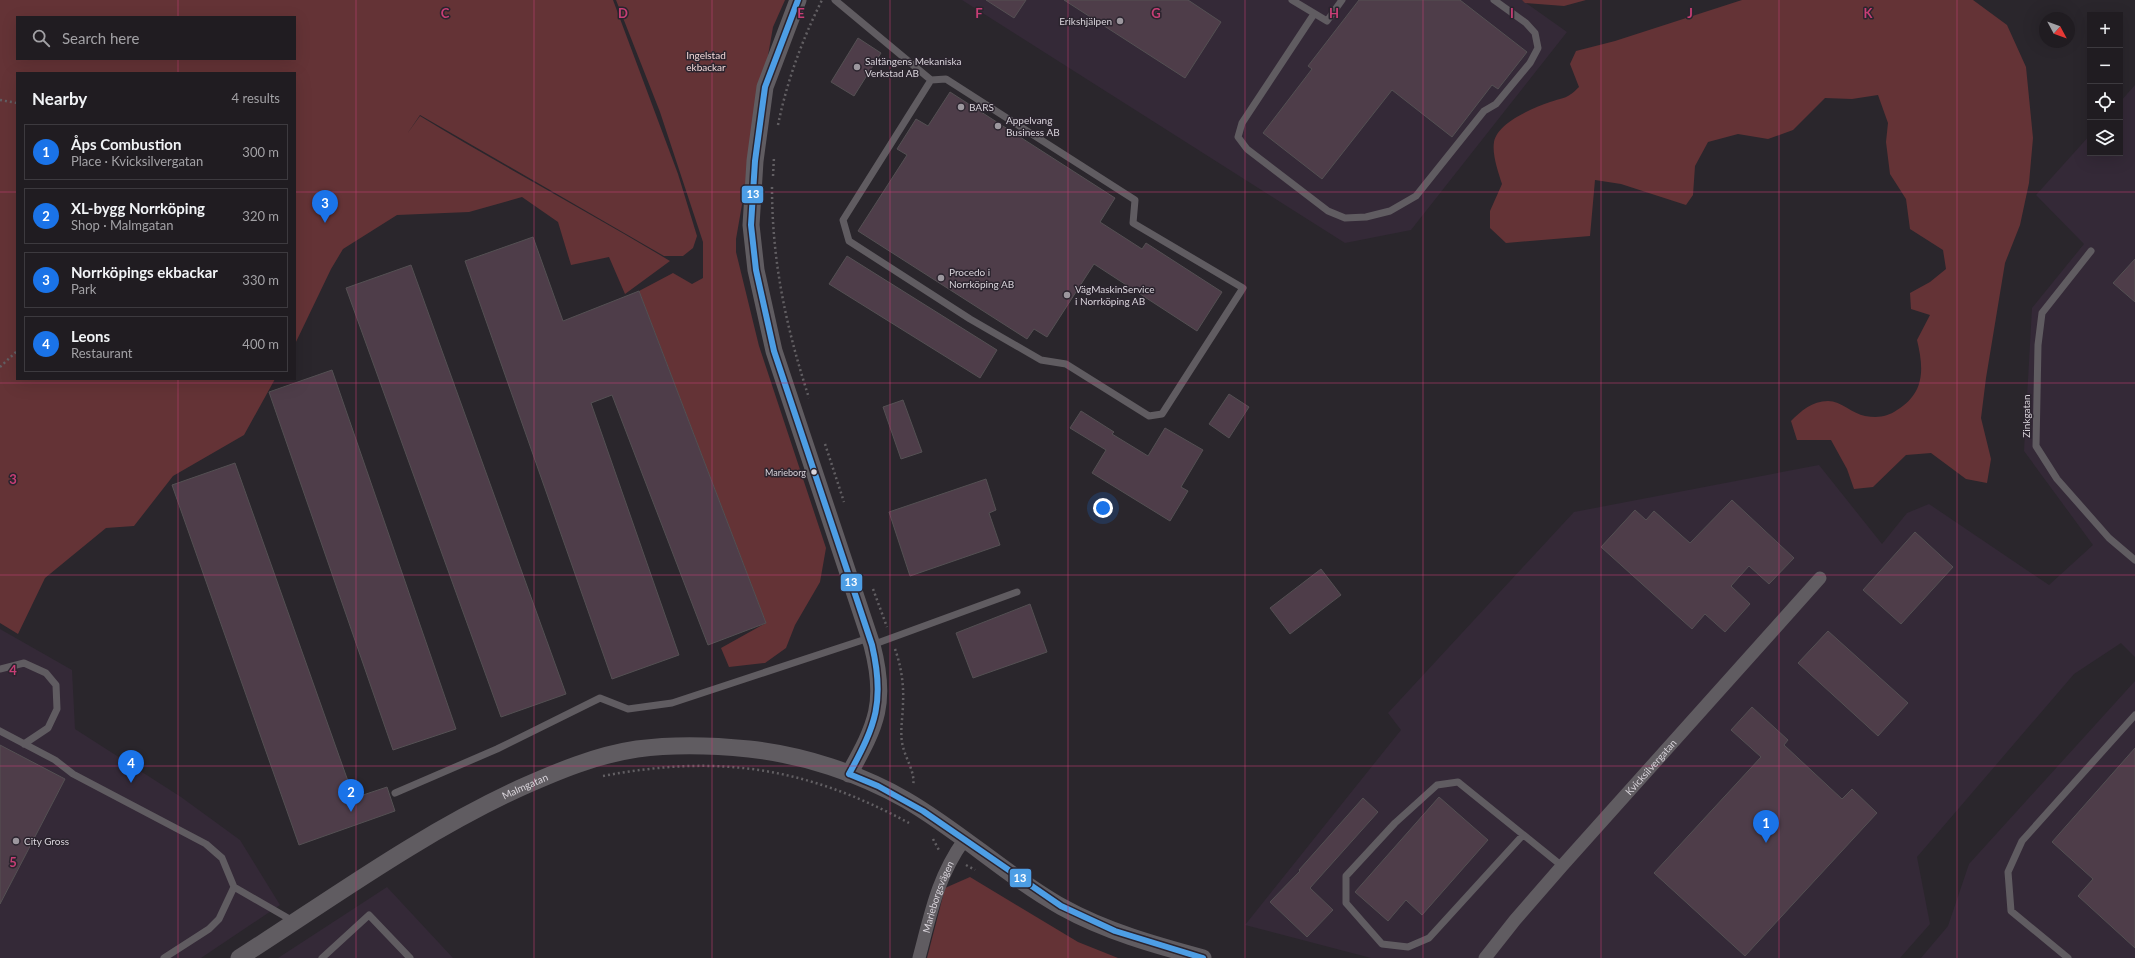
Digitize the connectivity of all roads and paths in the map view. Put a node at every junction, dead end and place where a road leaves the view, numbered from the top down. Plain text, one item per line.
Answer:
1 (798, 0) edge
2 (822, 0) edge
3 (834, 0) edge
4 (1292, 0) edge
5 (1342, 0) edge
6 (1494, 0) edge
7 (1314, 14) junction
8 (931, 80) junction
9 (0, 100) edge
10 (16, 103) edge
11 (777, 132) dead end
12 (774, 153) dead end
13 (2091, 251) dead end
14 (16, 352) edge
15 (0, 367) edge
16 (811, 403) dead end
17 (823, 439) dead end
18 (844, 504) dead end
19 (2135, 560) edge
20 (1820, 578) dead end
21 (870, 582) dead end
22 (1017, 592) dead end
23 (891, 638) junction
24 (871, 642) junction
25 (0, 669) edge
26 (2135, 715) edge
27 (0, 731) edge
28 (24, 744) junction
29 (850, 774) junction
30 (595, 777) dead end
31 (394, 793) dead end
32 (905, 800) junction
33 (896, 816) junction
34 (914, 826) dead end
35 (1523, 835) junction
36 (932, 837) dead end
37 (964, 840) junction
38 (951, 858) junction
39 (1562, 866) junction
40 (982, 874) dead end
41 (234, 887) junction
42 (295, 922) junction
43 (164, 958) edge
44 (239, 958) edge
45 (322, 958) edge
46 (410, 958) edge
47 (919, 958) edge
48 (1203, 958) edge
49 (1485, 958) edge
50 (2068, 958) edge

1 - 24 street
2 - 11 path
3 - 8 lane
4 - 7 lane
5 - 7 lane
6 - 7 lane
8 - 8 lane
9 - 10 path
12 - 16 path
13 - 19 lane, Zinkgatan
14 - 15 path
17 - 18 path
20 - 39 street, Kvicksilvergatan
21 - 23 path
22 - 23 lane
23 - 24 lane
23 - 32 path
24 - 29 street
24 - 31 lane
25 - 28 lane
26 - 50 lane
27 - 28 lane
28 - 41 lane
29 - 32 street, Malmgatan
29 - 42 street, Malmgatan
30 - 33 path
32 - 33 path
32 - 37 street, Malmgatan
33 - 34 path
35 - 35 lane
35 - 39 lane
36 - 38 path
37 - 38 street, Marieborgsvägen
37 - 48 street, Malmgatan
38 - 40 path
38 - 47 street, Marieborgsvägen
39 - 49 street, Kvicksilvergatan
41 - 42 lane
41 - 43 lane
42 - 44 street, Malmgatan
45 - 46 lane

